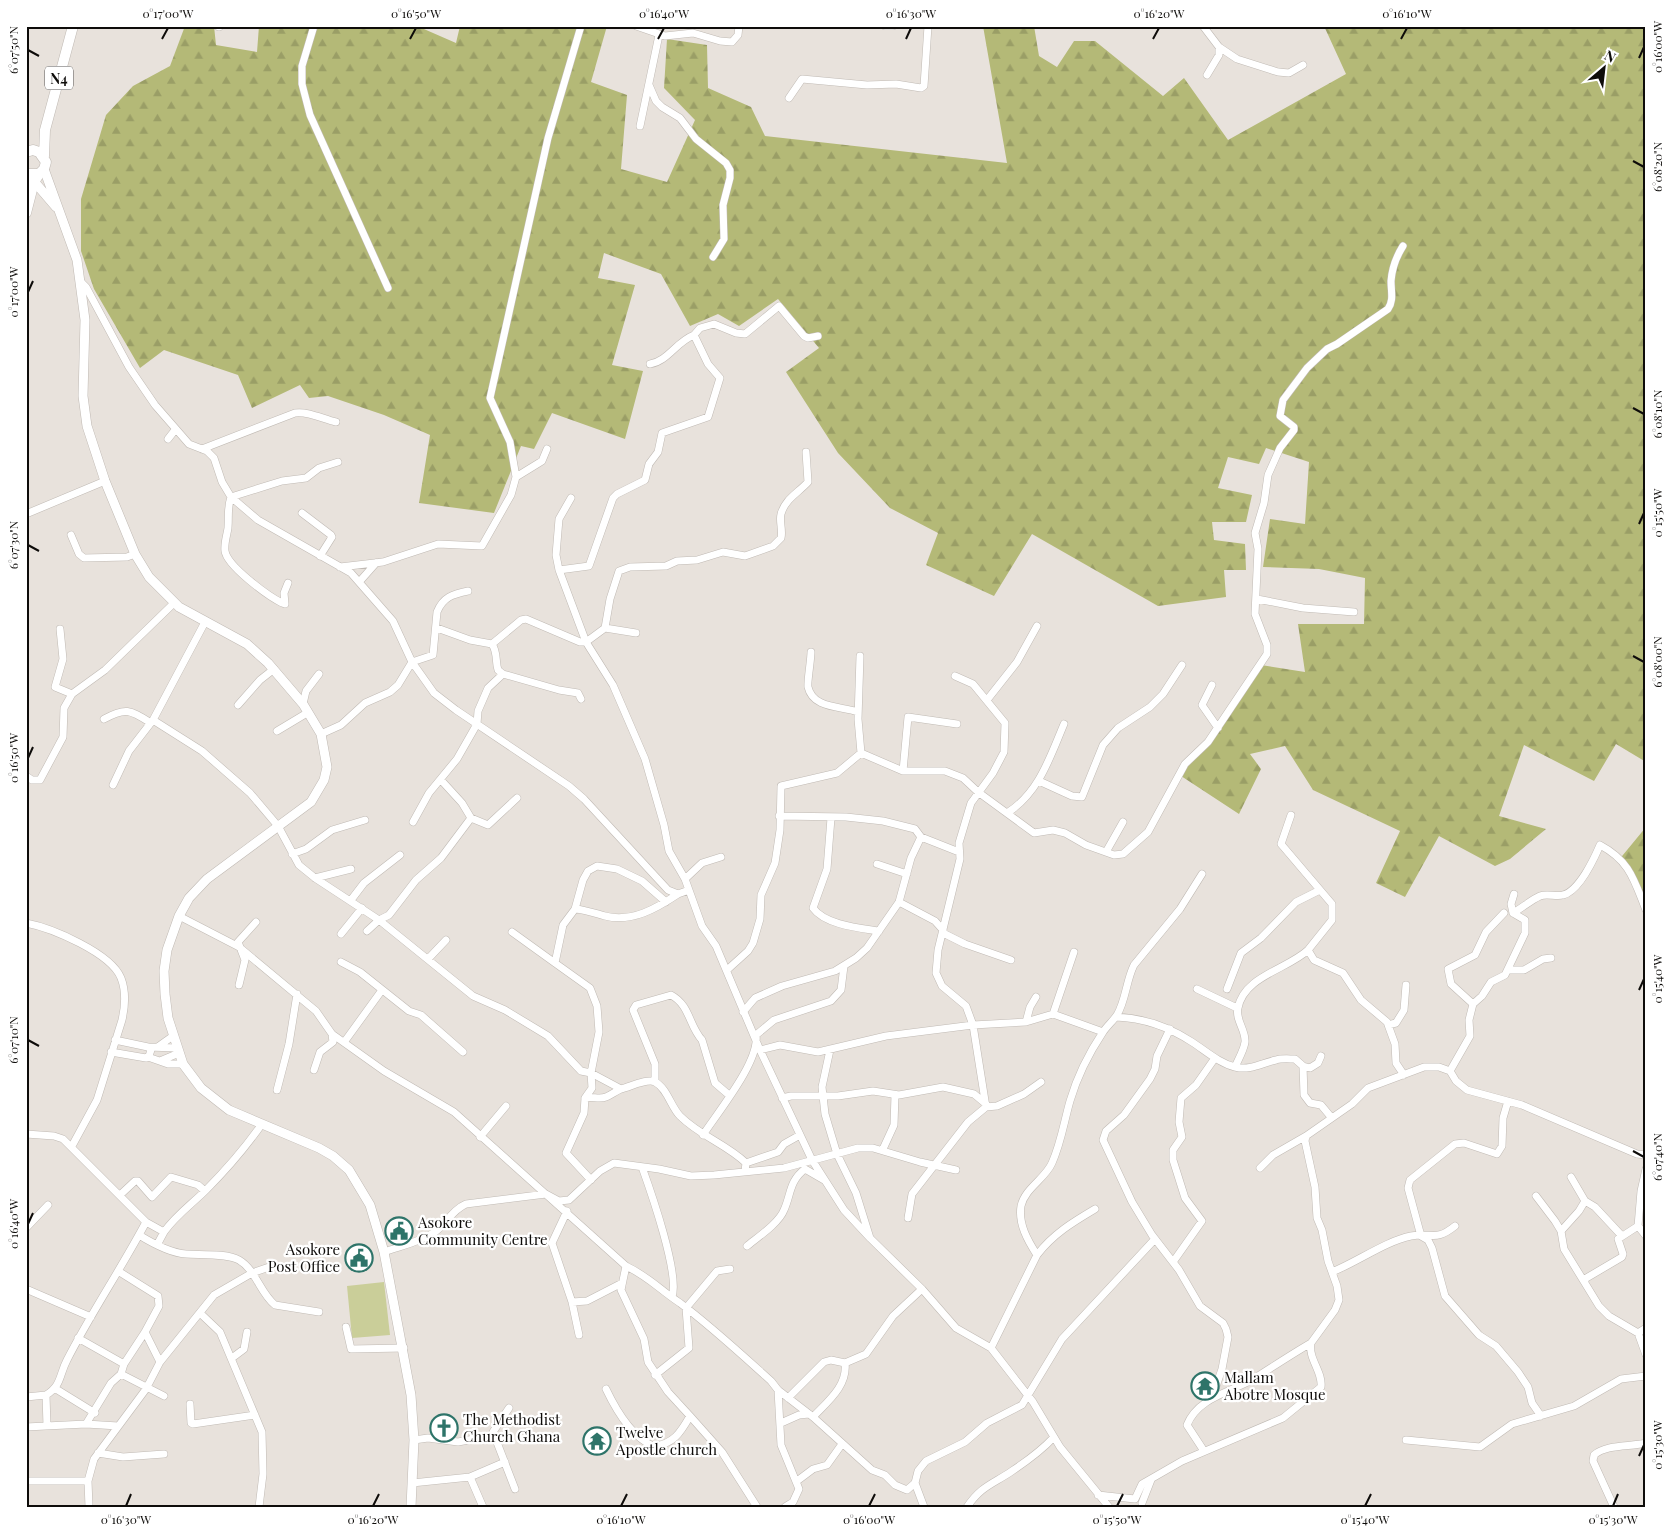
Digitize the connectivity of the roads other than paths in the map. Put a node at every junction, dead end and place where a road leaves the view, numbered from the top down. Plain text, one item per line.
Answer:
1 (73, 26) edge
2 (314, 26) edge
3 (581, 26) edge
4 (636, 26) edge
5 (739, 26) edge
6 (885, 26) edge
7 (893, 26) edge
8 (928, 26) edge
9 (1202, 26) edge
10 (659, 35) junction
11 (1219, 48) junction
12 (1303, 66) dead end
13 (1207, 75) dead end
14 (649, 85) junction
15 (789, 98) dead end
16 (640, 126) dead end
17 (45, 130) junction
18 (32, 150) edge
19 (35, 175) edge
20 (58, 208) junction
21 (26, 213) edge
22 (1403, 246) dead end
23 (713, 258) dead end
24 (80, 282) junction
25 (388, 288) dead end
26 (694, 335) junction
27 (818, 336) dead end
28 (650, 364) dead end
29 (336, 422) dead end
30 (175, 430) junction
31 (168, 439) dead end
32 (202, 449) junction
33 (547, 449) dead end
34 (806, 452) dead end
35 (338, 462) dead end
36 (516, 477) junction
37 (105, 481) junction
38 (231, 497) junction
39 (571, 498) dead end
40 (302, 513) dead end
41 (26, 514) edge
42 (71, 535) dead end
43 (136, 554) junction
44 (320, 556) junction
45 (377, 563) junction
46 (340, 567) junction
47 (559, 570) junction
48 (360, 581) junction
49 (288, 583) dead end
50 (468, 591) dead end
51 (1257, 599) junction
52 (174, 603) junction
53 (1354, 612) dead end
54 (205, 622) junction
55 (1037, 626) dead end
56 (437, 628) junction
57 (605, 628) junction
58 (60, 629) dead end
59 (636, 633) dead end
60 (586, 642) junction
61 (492, 644) junction
62 (811, 652) dead end
63 (860, 656) dead end
64 (412, 662) junction
65 (1182, 664) dead end
66 (274, 669) junction
67 (319, 674) dead end
68 (503, 674) junction
69 (955, 676) dead end
70 (1212, 685) dead end
71 (72, 694) junction
72 (581, 699) dead end
73 (987, 700) junction
74 (238, 705) dead end
75 (305, 708) junction
76 (858, 712) junction
77 (104, 720) dead end
78 (152, 721) junction
79 (477, 724) junction
80 (957, 724) dead end
81 (1064, 724) dead end
82 (1218, 728) junction
83 (277, 731) dead end
84 (322, 734) junction
85 (861, 753) junction
86 (903, 771) junction
87 (26, 776) edge
88 (441, 780) junction
89 (1038, 781) junction
90 (113, 785) dead end
91 (978, 792) junction
92 (517, 798) dead end
93 (1007, 813) junction
94 (1291, 815) dead end
95 (779, 816) junction
96 (471, 818) junction
97 (831, 818) junction
98 (365, 820) dead end
99 (412, 822) dead end
100 (1123, 822) dead end
101 (278, 826) junction
102 (920, 837) junction
103 (959, 852) junction
104 (1106, 852) junction
105 (292, 854) junction
106 (400, 855) dead end
107 (721, 857) dead end
108 (877, 864) dead end
109 (351, 869) dead end
110 (907, 874) junction
111 (1202, 874) dead end
112 (315, 878) junction
113 (685, 879) junction
114 (689, 890) junction
115 (1320, 890) junction
116 (678, 894) junction
117 (1514, 894) dead end
118 (350, 900) junction
119 (666, 902) junction
120 (900, 902) junction
121 (362, 908) junction
122 (575, 909) junction
123 (1646, 910) edge
124 (1504, 913) dead end
125 (1513, 913) junction
126 (179, 916) junction
127 (379, 920) junction
128 (256, 922) dead end
129 (26, 923) edge
130 (367, 931) dead end
131 (512, 932) dead end
132 (879, 932) junction
133 (943, 932) junction
134 (341, 934) dead end
135 (446, 940) dead end
136 (239, 947) junction
137 (1308, 950) junction
138 (1074, 952) dead end
139 (1551, 958) dead end
140 (428, 959) junction
141 (1011, 960) dead end
142 (341, 962) dead end
143 (555, 963) junction
144 (844, 966) junction
145 (726, 970) junction
146 (1508, 970) junction
147 (240, 985) dead end
148 (1406, 985) dead end
149 (1197, 989) dead end
150 (1228, 989) dead end
151 (382, 990) junction
152 (297, 994) junction
153 (1036, 997) dead end
154 (1473, 1004) junction
155 (1237, 1008) junction
156 (743, 1012) junction
157 (1053, 1014) junction
158 (1116, 1017) junction
159 (1026, 1022) junction
160 (973, 1025) junction
161 (1388, 1025) junction
162 (1170, 1029) junction
163 (1103, 1032) junction
164 (332, 1034) junction
165 (173, 1036) junction
166 (115, 1040) junction
167 (345, 1041) junction
168 (159, 1046) junction
169 (148, 1047) junction
170 (759, 1048) junction
171 (178, 1050) junction
172 (830, 1050) junction
173 (111, 1052) junction
174 (463, 1052) dead end
175 (1321, 1056) dead end
176 (148, 1058) junction
177 (1215, 1058) junction
178 (160, 1060) junction
179 (183, 1064) junction
180 (1303, 1066) junction
181 (1235, 1067) junction
182 (314, 1070) dead end
183 (1450, 1071) junction
184 (591, 1072) junction
185 (1404, 1075) junction
186 (655, 1082) junction
187 (1041, 1082) dead end
188 (622, 1089) junction
189 (277, 1090) dead end
190 (729, 1095) junction
191 (895, 1095) junction
192 (823, 1097) junction
193 (585, 1098) junction
194 (782, 1098) junction
195 (1508, 1101) junction
196 (986, 1105) junction
197 (506, 1106) dead end
198 (1331, 1118) junction
199 (262, 1124) junction
200 (26, 1134) edge
201 (703, 1135) junction
202 (800, 1135) junction
203 (1306, 1136) junction
204 (480, 1137) junction
205 (72, 1146) junction
206 (882, 1149) junction
207 (836, 1154) junction
208 (1646, 1155) edge
209 (812, 1160) junction
210 (746, 1163) junction
211 (935, 1166) junction
212 (642, 1167) junction
213 (1260, 1168) dead end
214 (1646, 1169) edge
215 (956, 1170) dead end
216 (745, 1171) junction
217 (1571, 1177) dead end
218 (591, 1180) junction
219 (826, 1182) junction
220 (205, 1191) junction
221 (546, 1194) junction
222 (120, 1195) junction
223 (1536, 1196) dead end
224 (1585, 1201) junction
225 (48, 1205) dead end
226 (1095, 1209) dead end
227 (567, 1211) junction
228 (908, 1218) dead end
229 (146, 1222) junction
230 (1455, 1226) dead end
231 (1638, 1226) junction
232 (26, 1228) edge
233 (1561, 1231) junction
234 (164, 1232) junction
235 (139, 1235) junction
236 (1421, 1236) junction
237 (1622, 1236) junction
238 (1646, 1236) edge
239 (870, 1238) junction
240 (1155, 1239) junction
241 (157, 1245) junction
242 (747, 1246) dead end
243 (384, 1252) junction
244 (1037, 1255) junction
245 (1173, 1262) junction
246 (272, 1266) dead end
247 (626, 1266) junction
248 (730, 1269) dead end
249 (118, 1271) junction
250 (1332, 1272) junction
251 (252, 1273) junction
252 (1583, 1280) junction
253 (622, 1283) junction
254 (922, 1288) junction
255 (26, 1289) edge
256 (672, 1297) junction
257 (572, 1302) junction
258 (686, 1308) junction
259 (319, 1312) dead end
260 (201, 1314) junction
261 (91, 1317) junction
262 (346, 1327) dead end
263 (1646, 1328) edge
264 (146, 1332) junction
265 (247, 1332) dead end
266 (1638, 1333) junction
267 (579, 1335) dead end
268 (78, 1338) junction
269 (1311, 1343) junction
270 (404, 1348) junction
271 (991, 1348) junction
272 (1646, 1355) edge
273 (232, 1358) junction
274 (160, 1362) junction
275 (845, 1363) junction
276 (124, 1364) junction
277 (121, 1374) junction
278 (655, 1375) junction
279 (1646, 1376) edge
280 (56, 1389) junction
281 (146, 1389) junction
282 (606, 1389) dead end
283 (778, 1390) junction
284 (46, 1395) junction
285 (164, 1396) dead end
286 (1028, 1396) junction
287 (26, 1397) edge
288 (788, 1398) junction
289 (1212, 1398) junction
290 (190, 1404) dead end
291 (509, 1408) dead end
292 (95, 1413) junction
293 (255, 1414) junction
294 (811, 1415) junction
295 (690, 1416) junction
296 (1541, 1416) junction
297 (782, 1423) junction
298 (86, 1424) junction
299 (47, 1426) junction
300 (118, 1426) junction
301 (26, 1427) edge
302 (494, 1435) junction
303 (1054, 1437) junction
304 (414, 1440) junction
305 (1406, 1440) dead end
306 (1646, 1443) edge
307 (842, 1444) junction
308 (1204, 1451) junction
309 (98, 1453) junction
310 (164, 1454) dead end
311 (505, 1462) junction
312 (470, 1476) junction
313 (1151, 1480) junction
314 (26, 1481) edge
315 (88, 1481) junction
316 (797, 1481) junction
317 (412, 1483) junction
318 (915, 1483) junction
319 (515, 1489) dead end
320 (1098, 1495) junction
321 (1135, 1498) junction
322 (1143, 1505) edge
323 (90, 1507) edge
324 (259, 1507) edge
325 (411, 1507) edge
326 (483, 1507) edge
327 (757, 1507) edge
328 (785, 1507) edge
329 (924, 1507) edge
330 (968, 1507) edge
331 (1109, 1507) edge
332 (1614, 1507) edge

1 - 17 highway, N4
2 - 25 street
3 - 36 street
4 - 10 street
5 - 10 street
6 - 7 street
8 - 15 street
9 - 11 street
10 - 14 street
11 - 12 street
11 - 13 street
14 - 16 street
14 - 23 street
17 - 18 highway, N4
17 - 18 highway, N4
18 - 19 highway, N4
19 - 20 main road
19 - 20 main road
19 - 21 highway, N4
20 - 24 main road
22 - 51 street
24 - 30 street
24 - 37 main road
26 - 27 street
26 - 28 street
26 - 47 street
29 - 32 street
30 - 31 street
30 - 32 street
32 - 38 street
33 - 36 street
34 - 57 street
35 - 38 street
36 - 45 street
37 - 41 street
37 - 43 main road
38 - 44 street
38 - 49 street
39 - 47 street
40 - 44 street
42 - 43 street
43 - 52 main road
44 - 46 street
45 - 46 street
45 - 48 street
46 - 48 street
47 - 60 street
48 - 64 street
50 - 56 street
51 - 53 street
51 - 82 street
52 - 54 main road
52 - 71 street
54 - 66 main road
54 - 78 street
55 - 73 street
56 - 61 street
56 - 64 street
57 - 59 street
57 - 60 street
58 - 71 street
60 - 61 street
60 - 113 street
61 - 68 street
62 - 76 street
63 - 76 street
64 - 79 street
64 - 84 street
65 - 89 street
66 - 74 street
66 - 75 main road
67 - 75 street
68 - 72 street
68 - 79 street
69 - 73 street
70 - 82 street
71 - 87 street
73 - 91 street
75 - 83 street
75 - 84 main road
76 - 85 street
77 - 78 street
78 - 90 street
78 - 101 street
79 - 88 street
79 - 116 street
80 - 86 street
81 - 89 street
82 - 104 street
84 - 101 main road
85 - 86 street
85 - 95 street
86 - 91 street
88 - 96 street
88 - 99 street
89 - 93 street
91 - 93 street
91 - 103 street
92 - 96 street
93 - 104 street
94 - 115 street
95 - 97 street
95 - 145 street
96 - 127 street
97 - 102 street
97 - 132 street
98 - 105 street
100 - 104 street
101 - 105 street
101 - 126 main road
102 - 103 street
102 - 110 street
103 - 133 street
105 - 112 street
106 - 118 street
107 - 113 street
108 - 110 street
109 - 112 street
110 - 120 street
111 - 158 street
112 - 118 street
113 - 114 street
114 - 116 street
114 - 145 street
115 - 137 street
115 - 150 street
116 - 119 street
117 - 125 street
118 - 121 street
119 - 122 street
119 - 122 street
120 - 132 street
120 - 133 street
121 - 127 street
121 - 134 street
122 - 143 street
123 - 125 street
124 - 154 street
125 - 146 street
126 - 136 street
126 - 165 main road
127 - 130 street
127 - 140 street
128 - 136 street
129 - 166 street
131 - 143 street
132 - 144 street
133 - 141 street
133 - 160 street
135 - 140 street
136 - 147 street
136 - 152 street
137 - 155 street
137 - 161 street
138 - 157 street
139 - 146 street
140 - 184 street
142 - 151 street
143 - 184 street
144 - 156 street
144 - 170 street
145 - 156 street
146 - 154 street
148 - 161 street
149 - 155 street
151 - 167 street
151 - 174 street
152 - 164 street
152 - 189 street
153 - 159 street
154 - 183 street
155 - 181 street
156 - 170 street
157 - 159 street
157 - 163 street
158 - 162 street
158 - 163 street
159 - 160 street
160 - 172 street
160 - 196 street
161 - 185 street
162 - 177 street
162 - 240 street
163 - 244 street
164 - 167 street
164 - 182 street
165 - 168 street
165 - 171 main road
166 - 169 street
166 - 173 street
167 - 204 street
168 - 169 street
168 - 171 street
168 - 178 street
169 - 176 street
170 - 172 street
170 - 190 street
170 - 194 street
171 - 178 street
171 - 179 main road
172 - 192 street
173 - 176 street
173 - 205 street
175 - 180 street
176 - 178 street
177 - 181 street
177 - 245 street
178 - 179 street
179 - 199 main road
180 - 181 street
180 - 198 street
183 - 185 street
183 - 195 street
184 - 188 street
184 - 193 street
185 - 198 street
186 - 188 street
186 - 190 street
186 - 201 street
187 - 196 street
188 - 193 street
190 - 201 street
191 - 192 street
191 - 196 street
191 - 206 street
192 - 194 street
192 - 207 street
193 - 218 street
194 - 202 street
195 - 208 street
195 - 236 street
196 - 211 street
197 - 204 street
198 - 203 street
199 - 220 street
199 - 243 main road
200 - 205 street
201 - 210 street
202 - 209 street
202 - 210 street
203 - 213 street
203 - 250 street
204 - 221 street
205 - 222 street
206 - 207 street
206 - 211 street
207 - 209 street
207 - 239 street
209 - 216 street
209 - 219 street
210 - 216 street
211 - 215 street
211 - 228 street
212 - 216 street
212 - 218 street
212 - 256 street
214 - 231 street
217 - 224 street
218 - 221 street
219 - 239 street
219 - 242 street
220 - 222 street
220 - 234 street
221 - 227 street
221 - 243 street
222 - 229 street
223 - 233 street
224 - 233 street
224 - 237 street
225 - 232 street
226 - 244 street
227 - 247 street
227 - 257 street
229 - 234 street
229 - 235 street
230 - 236 street
231 - 237 street
231 - 238 street
233 - 252 street
234 - 241 street
235 - 241 street
235 - 249 street
236 - 250 street
236 - 296 street
237 - 252 street
239 - 254 street
240 - 245 street
240 - 286 street
241 - 251 street
243 - 270 main road
244 - 271 street
245 - 289 street
246 - 251 street
247 - 253 street
247 - 256 street
248 - 258 street
249 - 261 street
249 - 264 street
250 - 269 street
251 - 259 street
251 - 260 street
252 - 266 street
253 - 257 street
253 - 278 street
254 - 271 street
254 - 275 street
255 - 261 street
256 - 258 street
257 - 267 street
258 - 278 street
258 - 283 street
260 - 273 street
260 - 274 street
261 - 268 street
262 - 270 street
263 - 266 street
264 - 274 street
264 - 276 street
265 - 273 street
266 - 272 street
268 - 276 street
268 - 280 street
269 - 289 street
269 - 308 street
270 - 304 main road
271 - 286 street
273 - 293 street
274 - 281 street
275 - 288 street
275 - 294 street
276 - 277 street
277 - 281 street
277 - 292 street
278 - 295 street
279 - 296 street
280 - 284 street
280 - 292 street
281 - 285 street
281 - 300 street
282 - 295 street
283 - 288 street
283 - 297 street
284 - 287 street
284 - 299 street
286 - 303 street
286 - 318 street
288 - 294 street
289 - 308 street
290 - 293 street
291 - 302 street
292 - 298 street
293 - 324 street
294 - 297 street
294 - 307 street
295 - 327 street
296 - 305 street
297 - 316 street
298 - 299 street
298 - 300 street
299 - 301 street
300 - 309 street
302 - 304 street
302 - 311 street
303 - 320 street
303 - 330 street
304 - 317 main road
306 - 332 street
307 - 316 street
307 - 318 street
308 - 313 street
309 - 310 street
309 - 315 street
311 - 312 street
311 - 319 street
312 - 317 street
312 - 326 street
313 - 321 street
313 - 322 street
314 - 315 street
315 - 323 street
316 - 328 street
317 - 325 main road
318 - 329 street
320 - 321 street
320 - 331 street
321 - 322 street

